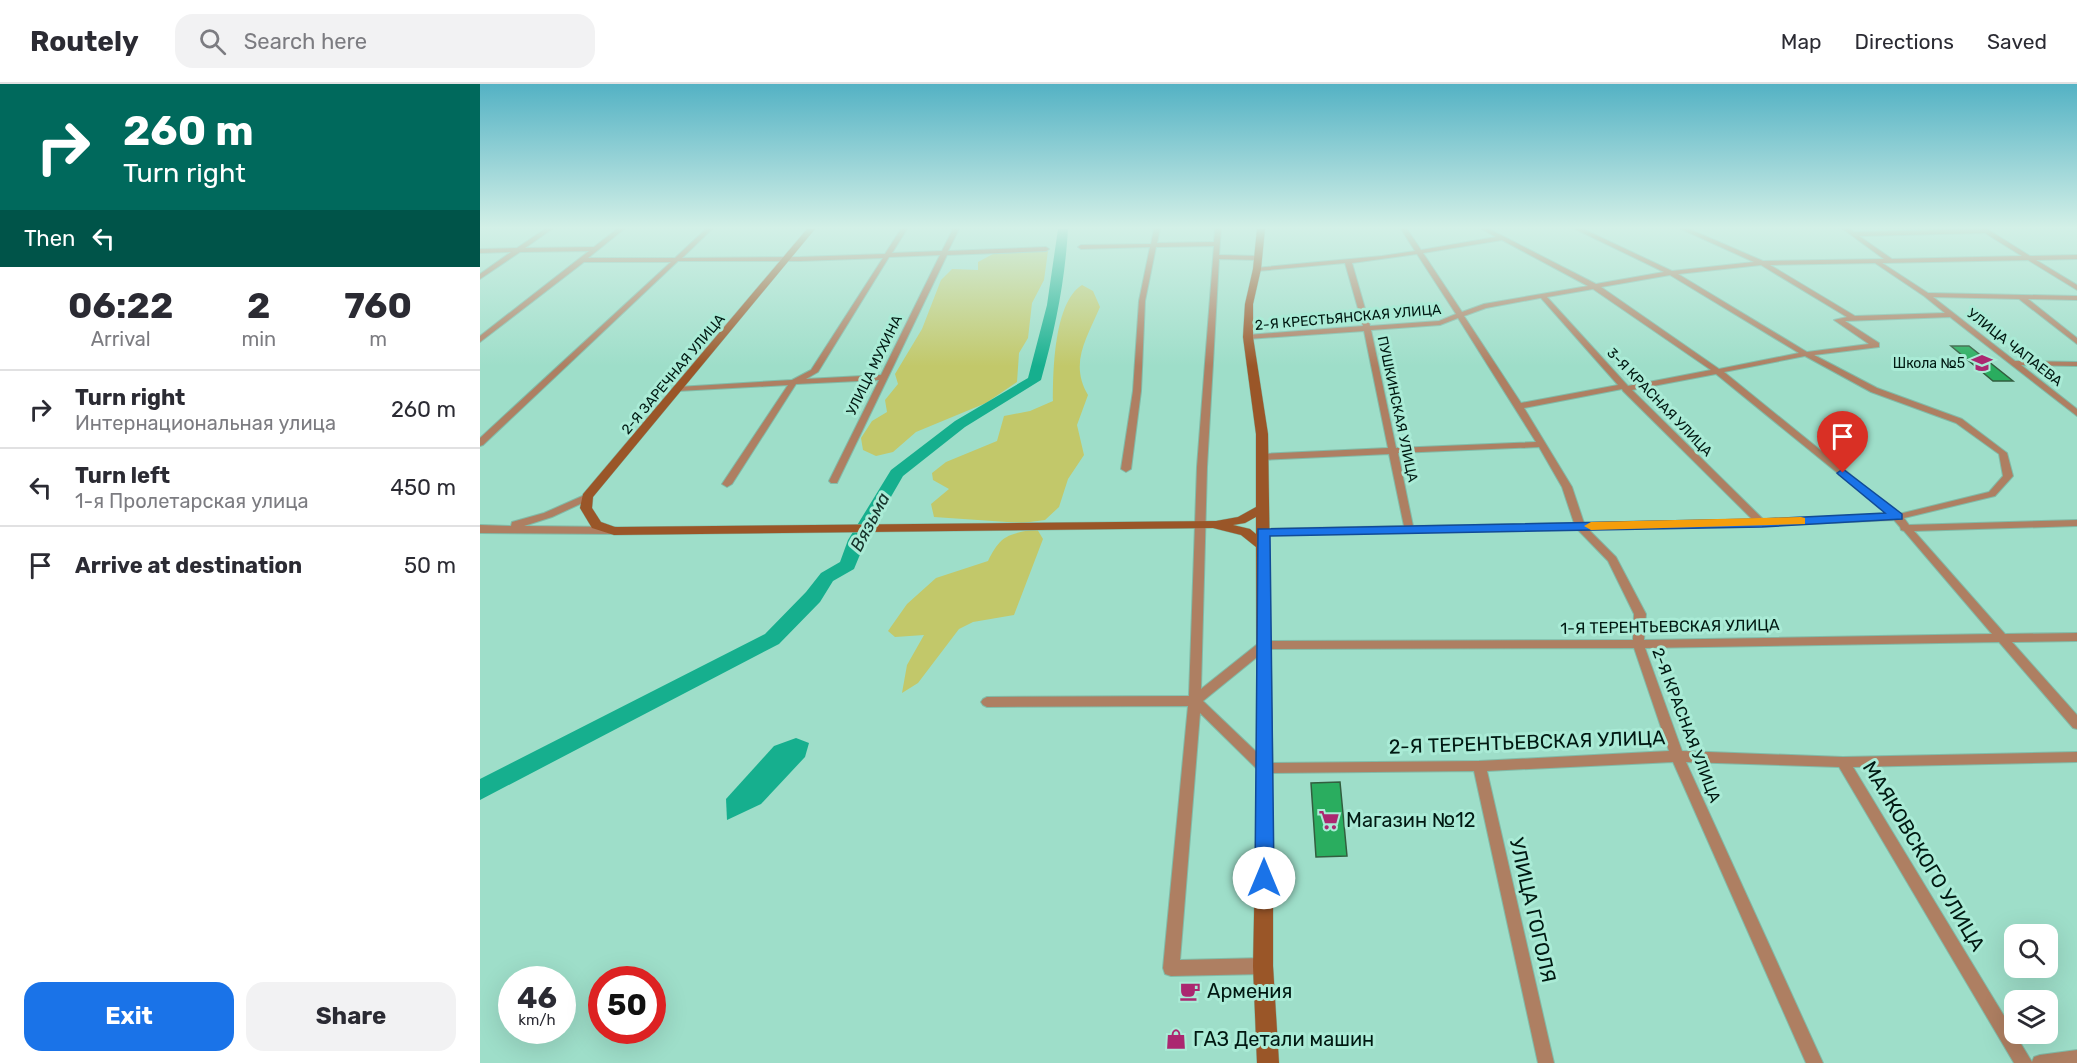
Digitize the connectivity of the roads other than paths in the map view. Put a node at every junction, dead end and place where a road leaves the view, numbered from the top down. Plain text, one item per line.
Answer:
1 (566, 275) edge
2 (661, 275) edge
3 (774, 275) edge
4 (875, 275) edge
5 (933, 275) edge
6 (1148, 275) edge
7 (1214, 275) edge
8 (1256, 275) edge
9 (1352, 275) edge
10 (1434, 275) edge
11 (1573, 275) edge
12 (1661, 275) edge
13 (1674, 275) edge
14 (1782, 275) edge
15 (1897, 275) edge
16 (2057, 275) edge
17 (1594, 286) junction
18 (2077, 288) edge
19 (1926, 295) junction
20 (1543, 297) junction
21 (2022, 298) junction
22 (2077, 298) edge
23 (1952, 315) junction
24 (1461, 316) junction
25 (1854, 318) junction
26 (1367, 329) junction
27 (1248, 337) junction
28 (480, 340) edge
29 (2077, 342) edge
30 (1806, 354) junction
31 (2012, 363) junction
32 (2077, 364) edge
33 (1717, 371) junction
34 (884, 377) junction
35 (794, 382) junction
36 (1625, 387) junction
37 (678, 389) junction
38 (1519, 406) junction
39 (2077, 413) edge
40 (480, 444) edge
41 (1541, 444) junction
42 (1392, 451) junction
43 (1262, 457) junction
44 (1126, 469) dead end
45 (834, 481) dead end
46 (727, 484) dead end
47 (587, 497) junction
48 (1261, 510) junction
49 (1897, 516) junction
50 (1762, 523) junction
51 (2077, 523) edge
52 (1207, 524) junction
53 (1580, 527) junction
54 (1904, 528) junction
55 (480, 529) edge
56 (502, 529) junction
57 (1408, 529) junction
58 (614, 531) junction
59 (1263, 539) junction
60 (2077, 637) edge
61 (2006, 639) junction
62 (1638, 644) junction
63 (1264, 645) junction
64 (1195, 701) junction
65 (987, 702) dead end
66 (2077, 724) edge
67 (1677, 756) junction
68 (2077, 757) edge
69 (1844, 762) junction
70 (1479, 766) junction
71 (1265, 768) junction
72 (1263, 966) junction
73 (2077, 1058) edge
74 (1268, 1063) edge
75 (1546, 1063) edge
76 (1815, 1063) edge
77 (2024, 1063) edge
78 (2040, 1063) edge

1 - 28 street
2 - 40 street
3 - 37 main road, 2-Я ЗАРЕЧНАЯ УЛИЦА
4 - 35 street
5 - 34 street, УЛИЦА МУХИНА
6 - 44 street
7 - 52 street
8 - 27 main road
9 - 26 street, ПУШКИНСКАЯ УЛИЦА
10 - 24 street, 2-Я КРАСНАЯ УЛИЦА
11 - 17 street
12 - 17 street, 2-Я КРЕСТЬЯНСКАЯ УЛИЦА
13 - 30 street
14 - 25 street
15 - 19 street, УЛИЦА ЧАПАЕВА
16 - 18 street
17 - 20 street, 2-Я КРЕСТЬЯНСКАЯ УЛИЦА
17 - 33 street
19 - 21 street
19 - 23 street, УЛИЦА ЧАПАЕВА
20 - 24 street, 2-Я КРЕСТЬЯНСКАЯ УЛИЦА
20 - 36 street, 3-Я КРАСНАЯ УЛИЦА
21 - 22 street
21 - 29 street
23 - 25 street
23 - 31 street, УЛИЦА ЧАПАЕВА
24 - 26 street, 2-Я КРЕСТЬЯНСКАЯ УЛИЦА
24 - 38 street, 2-Я КРАСНАЯ УЛИЦА
25 - 30 street
26 - 27 street, 2-Я КРЕСТЬЯНСКАЯ УЛИЦА
26 - 42 street, ПУШКИНСКАЯ УЛИЦА
27 - 43 main road
30 - 33 street
30 - 49 street
31 - 32 street
31 - 39 street, УЛИЦА ЧАПАЕВА
33 - 36 street
33 - 49 street
34 - 35 street
34 - 45 street, УЛИЦА МУХИНА
35 - 37 street
35 - 46 street
36 - 38 street
36 - 50 street, 3-Я КРАСНАЯ УЛИЦА
37 - 47 main road, 2-Я ЗАРЕЧНАЯ УЛИЦА
38 - 41 street, 2-Я КРАСНАЯ УЛИЦА
41 - 42 street
41 - 53 street, 2-Я КРАСНАЯ УЛИЦА
42 - 43 street
42 - 57 street, ПУШКИНСКАЯ УЛИЦА
43 - 48 main road
47 - 56 street
47 - 58 main road
48 - 52 main road
48 - 59 main road
49 - 50 street
49 - 54 street
50 - 53 street
51 - 54 street
52 - 58 main road
52 - 59 main road
52 - 64 street
53 - 57 street
53 - 62 street, 2-Я КРАСНАЯ УЛИЦА
54 - 61 street
55 - 56 street
56 - 58 street
57 - 59 street
59 - 63 main road
60 - 61 street, 1-Я ТЕРЕНТЬЕВСКАЯ УЛИЦА
61 - 62 street, 1-Я ТЕРЕНТЬЕВСКАЯ УЛИЦА
61 - 66 street
62 - 63 street, 1-Я ТЕРЕНТЬЕВСКАЯ УЛИЦА
62 - 67 street, 2-Я КРАСНАЯ УЛИЦА
63 - 64 street
63 - 71 main road
64 - 65 street
64 - 71 street
64 - 72 street
67 - 69 street, 2-Я ТЕРЕНТЬЕВСКАЯ УЛИЦА
67 - 70 street, 2-Я ТЕРЕНТЬЕВСКАЯ УЛИЦА
67 - 76 street, 2-Я КРАСНАЯ УЛИЦА
68 - 69 street, 2-Я ТЕРЕНТЬЕВСКАЯ УЛИЦА
69 - 77 street, МАЯКОВСКОГО УЛИЦА
70 - 71 street, 2-Я ТЕРЕНТЬЕВСКАЯ УЛИЦА
70 - 75 street, УЛИЦА ГОГОЛЯ
71 - 72 main road
72 - 74 main road
73 - 78 street

